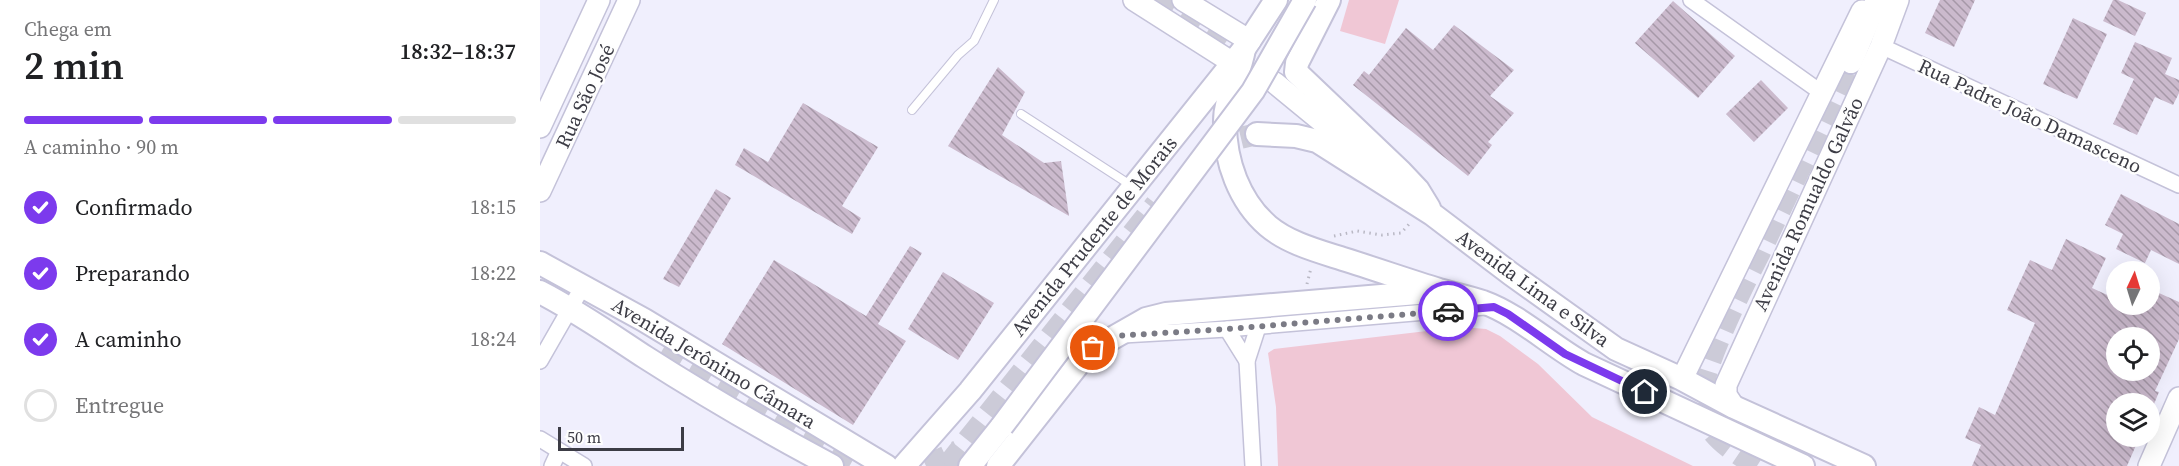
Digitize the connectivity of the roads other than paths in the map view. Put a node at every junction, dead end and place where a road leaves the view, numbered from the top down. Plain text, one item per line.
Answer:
1 (599, 0) edge
2 (630, 0) edge
3 (994, 0) edge
4 (1134, 0) edge
5 (1183, 0) edge
6 (1276, 0) edge
7 (1305, 0) edge
8 (1329, 0) edge
9 (1691, 0) edge
10 (1867, 0) edge
11 (1877, 0) edge
12 (1898, 0) edge
13 (1881, 46) junction
14 (1242, 51) junction
15 (1851, 62) tunnel mouth
16 (1275, 83) tunnel mouth
17 (1822, 93) junction
18 (912, 110) dead end
19 (1021, 114) dead end
20 (540, 127) edge
21 (1257, 134) tunnel mouth
22 (2179, 185) edge
23 (1133, 186) junction
24 (540, 191) edge
25 (1432, 214) junction
26 (540, 263) edge
27 (583, 286) junction
28 (1441, 291) junction
29 (540, 292) edge
30 (610, 302) junction
31 (1494, 307) junction
32 (580, 314) junction
33 (622, 326) junction
34 (1258, 327) junction
35 (1227, 329) junction
36 (1114, 336) junction
37 (663, 349) tunnel mouth
38 (540, 361) edge
39 (1247, 361) junction
40 (1682, 380) junction
41 (2179, 398) edge
42 (1734, 407) junction
43 (540, 439) edge
44 (559, 451) junction
45 (552, 466) edge
46 (584, 466) edge
47 (832, 466) edge
48 (886, 466) edge
49 (904, 466) edge
50 (970, 466) tunnel mouth
51 (998, 466) edge
52 (1254, 466) edge
53 (1803, 466) edge
54 (1864, 466) edge
55 (2149, 466) edge

1 - 20 main road, Rua São José
2 - 24 main road, Rua São José
3 - 18 lane
4 - 14 main road
5 - 14 main road
6 - 14 main road, Avenida Prudente de Morais
7 - 50 main road, bridge
8 - 25 main road
9 - 17 street
10 - 17 main road, Avenida Romualdo Galvão
11 - 15 main road
12 - 13 main road, Avenida Romualdo Galvão
13 - 22 street, Rua Padre João Damasceno
13 - 42 main road, Avenida Romualdo Galvão
14 - 23 main road, Avenida Prudente de Morais
14 - 28 main road, Avenida Lima e Silva
16 - 25 main road
17 - 40 main road, Avenida Romualdo Galvão
19 - 23 lane
21 - 25 main road, Avenida Lima e Silva
23 - 49 main road, Avenida Prudente de Morais
25 - 40 main road, Avenida Lima e Silva
26 - 27 main road, Avenida Jerônimo Câmara
27 - 30 main road, Avenida Jerônimo Câmara
27 - 32 street
28 - 31 main road, Avenida Lima e Silva
28 - 36 main road
29 - 32 main road, Avenida Jerônimo Câmara
30 - 33 main road
30 - 48 main road, Avenida Jerônimo Câmara
31 - 34 street
31 - 53 main road, Avenida Lima e Silva
32 - 33 main road
32 - 38 street
32 - 47 main road, Avenida Jerônimo Câmara
33 - 37 main road
34 - 35 street
34 - 39 street
35 - 36 street
35 - 39 street
36 - 51 main road
39 - 52 street
40 - 42 main road, Avenida Lima e Silva
41 - 55 main road
42 - 54 main road, Avenida Lima e Silva
43 - 44 street
44 - 45 street
44 - 46 street

